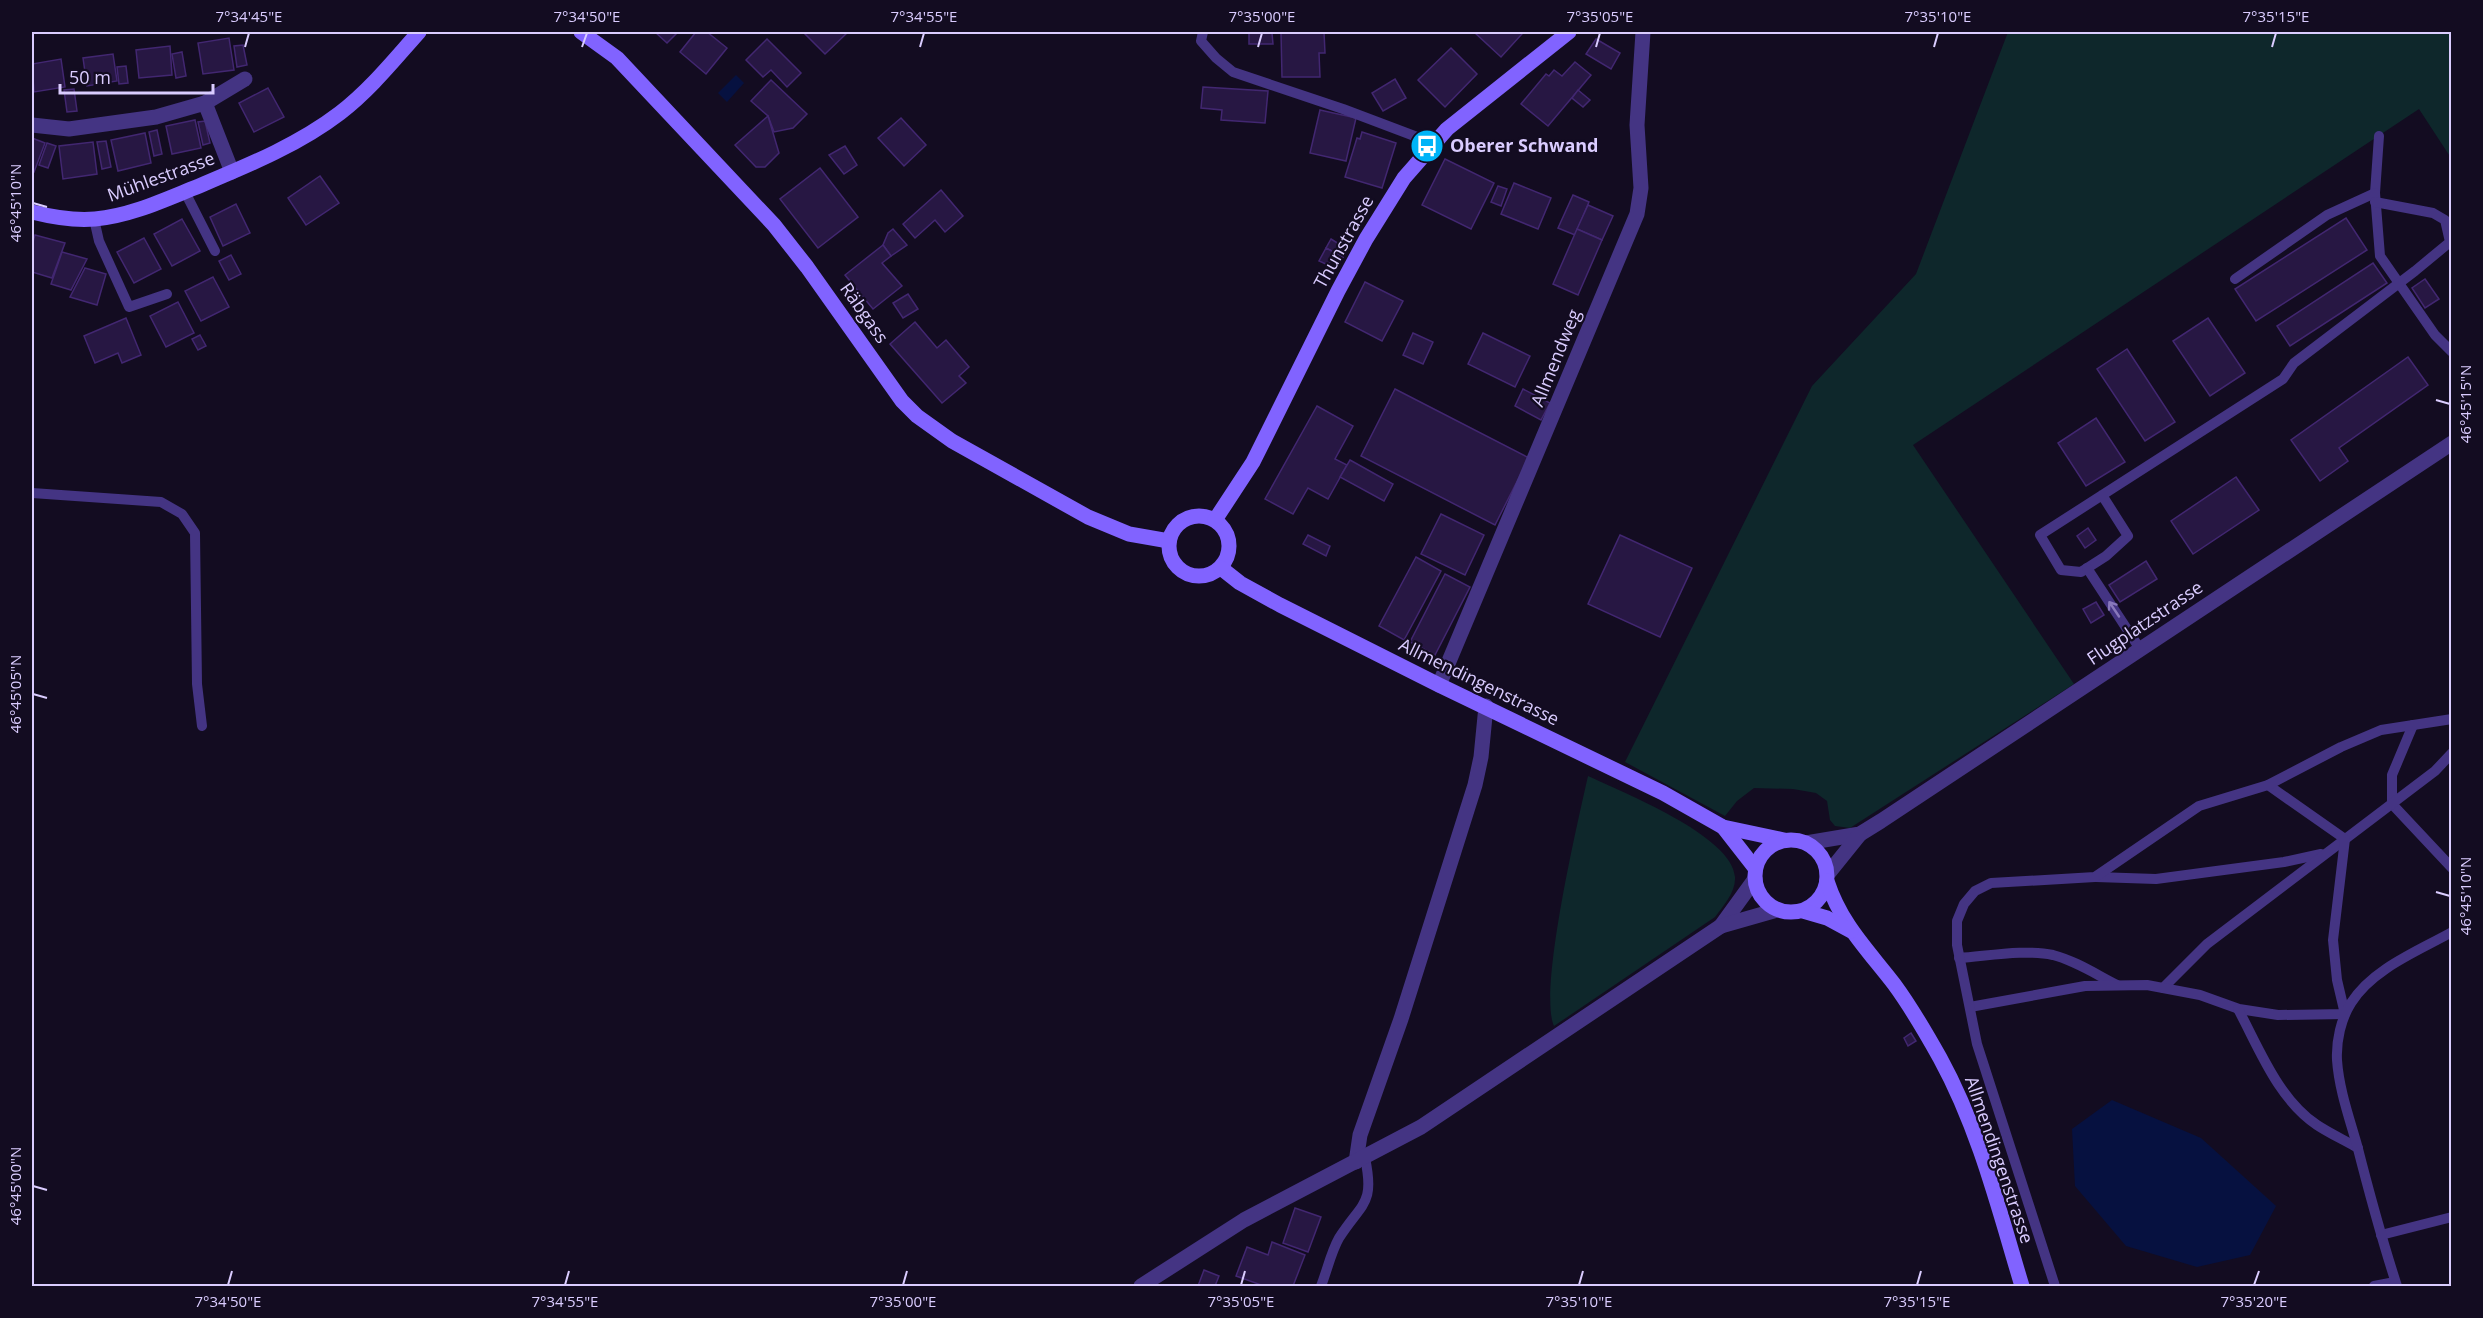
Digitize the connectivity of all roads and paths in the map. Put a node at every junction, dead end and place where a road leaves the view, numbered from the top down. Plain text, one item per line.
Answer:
1 (419, 32) edge
2 (581, 32) edge
3 (1203, 32) edge
4 (1569, 32) edge
5 (1643, 32) edge
6 (245, 79) dead end
7 (205, 103) junction
8 (32, 125) edge
9 (2379, 136) dead end
10 (1433, 143) junction
11 (232, 172) junction
12 (184, 192) junction
13 (2375, 197) junction
14 (32, 212) edge
15 (2448, 217) edge
16 (94, 219) junction
17 (215, 251) dead end
18 (2235, 279) dead end
19 (2398, 284) junction
20 (167, 294) dead end
21 (2450, 348) edge
22 (2451, 443) edge
23 (32, 493) edge
24 (2102, 495) junction
25 (1215, 520) junction
26 (1168, 541) junction
27 (1221, 568) junction
28 (2087, 568) junction
29 (2140, 649) junction
30 (1439, 685) junction
31 (1486, 706) junction
32 (2451, 719) edge
33 (2413, 725) junction
34 (202, 726) dead end
35 (2451, 753) edge
36 (2268, 785) junction
37 (2392, 804) junction
38 (1723, 827) junction
39 (1860, 834) junction
40 (2344, 839) junction
41 (1784, 840) junction
42 (1806, 843) junction
43 (2324, 853) junction
44 (2451, 868) edge
45 (1755, 874) junction
46 (2095, 877) junction
47 (1827, 878) junction
48 (1777, 910) junction
49 (1803, 911) junction
50 (1721, 926) junction
51 (1851, 931) junction
52 (2451, 932) edge
53 (1959, 957) junction
54 (2118, 986) junction
55 (2163, 988) junction
56 (1970, 1007) junction
57 (2238, 1009) junction
58 (2345, 1014) junction
59 (2358, 1148) junction
60 (1360, 1160) junction
61 (2451, 1217) edge
62 (2381, 1235) junction
63 (2396, 1284) edge
64 (1141, 1287) edge
65 (1321, 1287) edge
66 (2022, 1287) edge
67 (2055, 1287) edge
68 (2374, 1287) edge

1 - 11 street, Mühlestrasse
2 - 26 street, Räbgass
3 - 10 lane
4 - 10 street, Thunstrasse
5 - 30 street, Allmendweg
6 - 7 street
7 - 8 street
7 - 11 street, Mühlestrasse
9 - 13 lane
10 - 25 street, Thunstrasse
11 - 12 street, Mühlestrasse
12 - 16 street, Mühlestrasse
12 - 17 lane
13 - 15 lane
13 - 18 lane
13 - 19 lane
14 - 16 street, Mühlestrasse
15 - 19 lane
16 - 20 lane
19 - 21 lane
19 - 24 lane
22 - 29 street, Flugplatzstrasse
23 - 34 lane
24 - 28 lane
24 - 28 lane
25 - 26 street
25 - 27 street
26 - 27 street
27 - 30 street, Allmendingenstrasse
29 -> 28 lane
29 - 39 street, Flugplatzstrasse
30 - 31 street, Allmendingenstrasse
31 - 38 street, Allmendingenstrasse
31 - 60 street
32 - 33 lane
33 - 36 lane
33 - 37 lane
35 - 37 lane
36 - 40 lane
36 - 46 lane
37 - 40 lane
37 - 44 lane
38 - 41 street, Allmendingenstrasse
38 - 45 street, Allmendingenstrasse
39 - 42 street, Flugplatzstrasse
39 - 47 street, Flugplatzstrasse
40 - 43 lane
40 - 58 lane
41 - 42 street
41 - 45 street
42 - 47 street
43 - 46 lane
43 - 55 lane
45 - 48 street
45 - 50 street
46 - 53 lane
47 - 49 street
47 - 51 street, Allmendingenstrasse
48 - 49 street
48 - 50 street
49 - 51 street, Allmendingenstrasse
50 - 60 street
51 - 66 street, Allmendingenstrasse
52 - 58 lane
53 - 54 lane
53 - 56 lane
54 - 55 lane
54 - 56 lane
55 - 57 lane
56 - 67 lane
57 - 58 lane
57 - 59 lane
58 - 59 lane
59 - 62 lane
60 - 64 street
60 - 65 lane
61 - 62 lane
62 - 63 lane
63 - 68 lane

